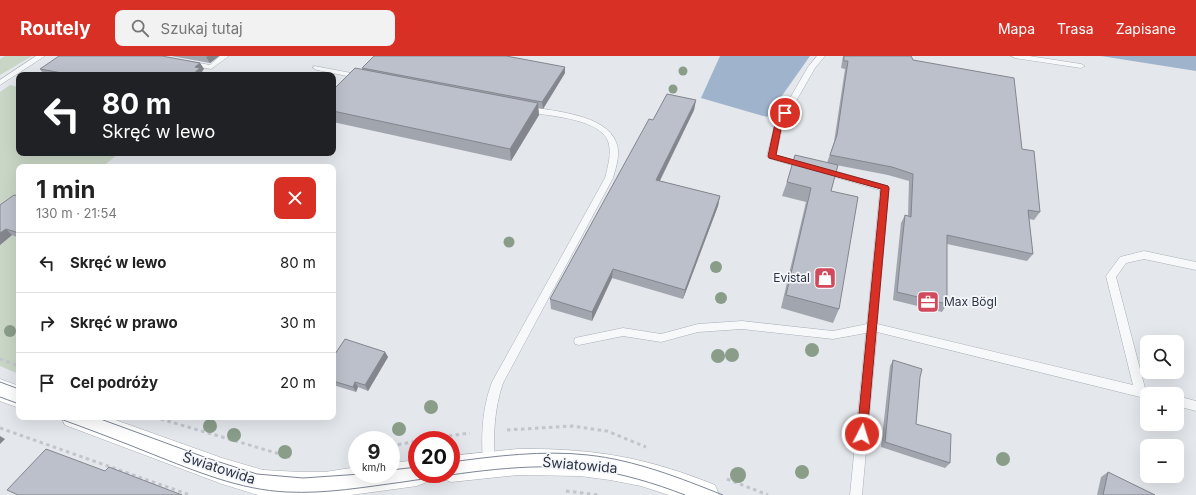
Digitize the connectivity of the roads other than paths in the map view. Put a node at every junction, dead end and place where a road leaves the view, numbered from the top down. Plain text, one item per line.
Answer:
1 (41, 56) edge
2 (225, 56) edge
3 (821, 56) edge
4 (1015, 56) edge
5 (181, 62) edge
6 (1081, 66) dead end
7 (317, 68) dead end
8 (18, 72) edge
9 (16, 73) edge
10 (371, 78) edge
11 (0, 84) edge
12 (517, 107) edge
13 (1196, 266) edge
14 (872, 327) junction
15 (578, 341) dead end
16 (1143, 387) edge
17 (0, 390) edge
18 (1140, 392) edge
19 (16, 396) edge
20 (1184, 403) edge
21 (1196, 406) edge
22 (82, 420) edge
23 (489, 464) junction
24 (460, 467) edge
25 (408, 474) edge
26 (704, 495) edge
27 (856, 495) edge

1 - 8 lane
2 - 5 lane
3 - 14 lane
4 - 6 lane
7 - 10 lane
9 - 11 lane
12 - 23 lane
13 - 16 lane
14 - 15 lane
14 - 18 lane
14 - 27 lane
17 - 19 street
20 - 21 lane
22 - 25 street, Światowida
23 - 24 street, Światowida
23 - 26 street, Światowida

